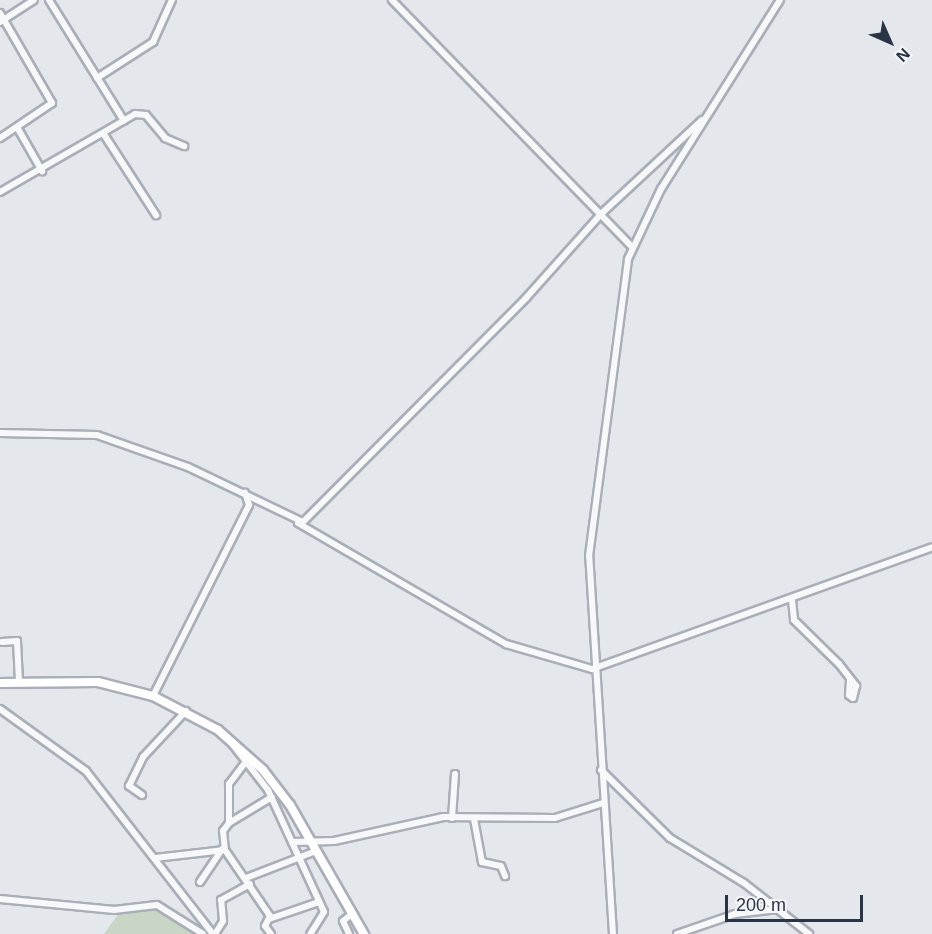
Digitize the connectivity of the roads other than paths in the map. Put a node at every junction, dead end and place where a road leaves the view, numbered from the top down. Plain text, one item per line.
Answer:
1 (34, 0) edge
2 (49, 0) edge
3 (172, 0) edge
4 (392, 0) edge
5 (780, 0) edge
6 (0, 13) edge
7 (2, 20) edge
8 (97, 78) junction
9 (707, 115) junction
10 (124, 121) junction
11 (17, 127) junction
12 (103, 134) junction
13 (0, 138) edge
14 (183, 146) dead end
15 (42, 171) junction
16 (0, 192) edge
17 (601, 214) junction
18 (156, 215) dead end
19 (631, 246) junction
20 (0, 433) edge
21 (245, 493) junction
22 (261, 501) junction
23 (249, 505) junction
24 (296, 522) junction
25 (932, 547) edge
26 (792, 600) junction
27 (2, 642) dead end
28 (592, 669) junction
29 (850, 679) dead end
30 (19, 682) junction
31 (0, 683) edge
32 (153, 696) junction
33 (0, 709) edge
34 (186, 711) junction
35 (231, 740) junction
36 (245, 763) junction
37 (601, 770) junction
38 (455, 774) dead end
39 (142, 795) dead end
40 (272, 797) junction
41 (603, 803) junction
42 (452, 818) junction
43 (298, 819) junction
44 (474, 819) junction
45 (229, 823) junction
46 (286, 827) junction
47 (311, 841) junction
48 (292, 842) junction
49 (223, 850) junction
50 (316, 851) junction
51 (155, 858) junction
52 (299, 860) junction
53 (505, 876) dead end
54 (248, 881) junction
55 (200, 882) dead end
56 (0, 899) edge
57 (319, 902) junction
58 (779, 909) junction
59 (352, 914) junction
60 (269, 919) junction
61 (203, 934) edge
62 (214, 934) edge
63 (271, 934) edge
64 (310, 934) edge
65 (349, 934) edge
66 (364, 934) edge
67 (613, 934) edge
68 (677, 934) edge
69 (809, 934) edge

1 - 7 street
2 - 8 street
3 - 8 street
4 - 17 street
5 - 9 street
6 - 7 street
7 - 11 street
8 - 10 street
9 - 17 street
9 - 19 street
10 - 12 street
10 - 14 street
11 - 13 street
11 - 15 street
12 - 15 street
12 - 18 street
15 - 16 street
17 - 19 street
17 - 24 street
19 - 28 street
20 - 21 street
21 - 22 street
21 - 23 street
22 - 23 street
22 - 24 street
23 - 32 street
24 - 28 street
25 - 26 street
26 - 28 street
26 - 29 street
27 - 30 street
28 - 37 street
30 - 31 main road
30 - 32 main road
32 - 34 main road
33 - 51 street
34 - 35 main road
34 - 39 street
35 - 36 street
35 - 43 main road
36 - 40 street
36 - 45 street
37 - 41 street
37 - 58 street
38 - 42 street
40 - 45 street
40 - 46 street
41 - 44 street
41 - 67 street
42 - 44 street
42 - 47 street
43 - 46 street
43 - 47 main road
44 - 53 street
45 - 49 street
46 - 48 street
47 - 48 street
47 - 50 main road
48 - 52 street
49 - 51 street
49 - 54 street
49 - 55 street
50 - 52 street
50 - 59 main road
51 - 62 street
52 - 54 street
52 - 57 street
54 - 60 street
54 - 62 street
56 - 61 street
57 - 60 street
57 - 64 street
58 - 68 street
58 - 69 street
59 - 65 street
59 - 66 main road
60 - 63 street

